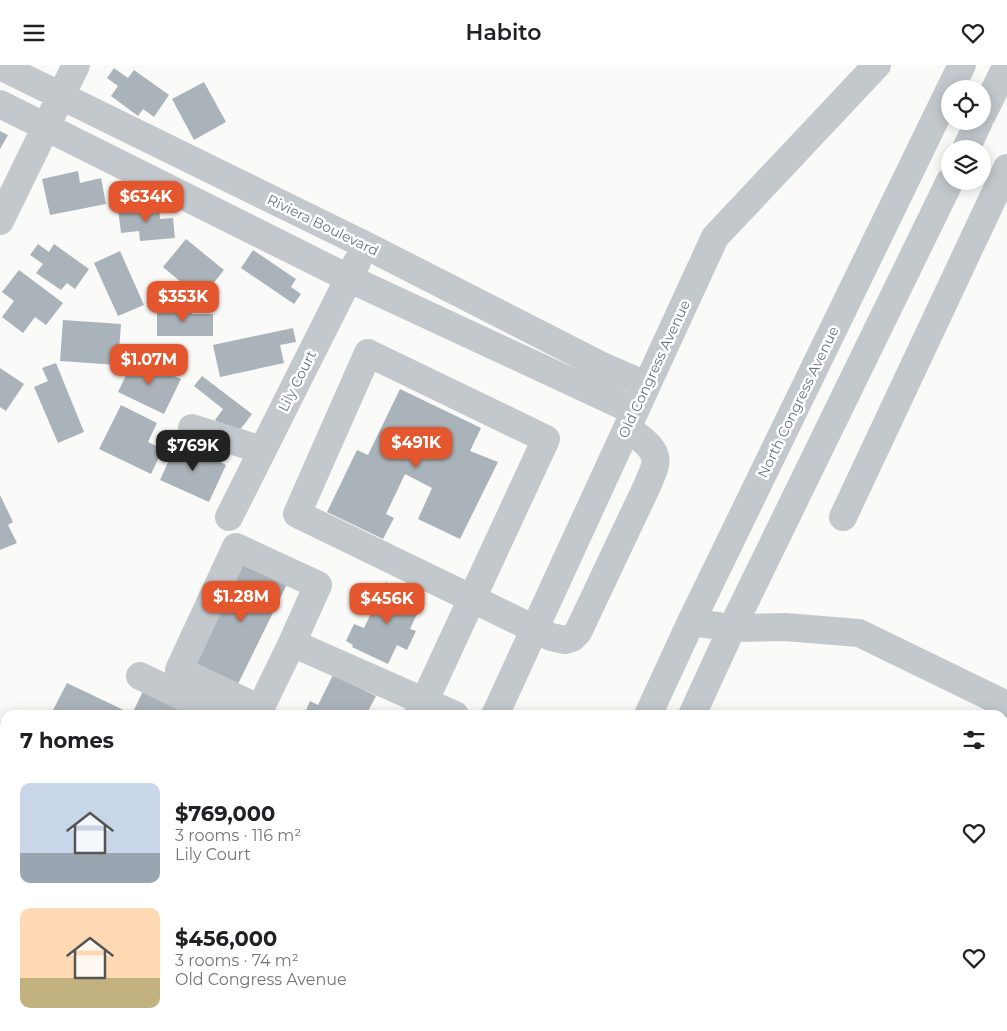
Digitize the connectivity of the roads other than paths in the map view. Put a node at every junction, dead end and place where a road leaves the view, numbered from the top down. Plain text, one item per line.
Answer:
1 (76, 65) edge
2 (876, 65) edge
3 (962, 65) edge
4 (1007, 65) edge
5 (0, 66) edge
6 (954, 80) edge
7 (61, 96) junction
8 (991, 97) edge
9 (0, 105) edge
10 (941, 108) edge
11 (45, 128) junction
12 (1007, 168) edge
13 (946, 190) edge
14 (0, 221) edge
15 (365, 245) junction
16 (348, 278) junction
17 (646, 385) junction
18 (630, 419) junction
19 (192, 428) dead end
20 (262, 450) junction
21 (229, 517) dead end
22 (843, 517) dead end
23 (472, 599) junction
24 (691, 622) junction
25 (534, 629) junction
26 (732, 629) junction
27 (292, 643) junction
28 (140, 676) dead end
29 (1007, 705) edge
30 (421, 708) edge
31 (210, 710) edge
32 (496, 710) edge
33 (650, 710) edge
34 (694, 710) edge

1 - 7 street
2 - 17 street, Old Congress Avenue
3 - 6 street, North Congress Avenue
4 - 8 street
5 - 7 street, Riviera Boulevard
7 - 11 street
7 - 15 street, Riviera Boulevard
9 - 11 street
10 - 24 street, North Congress Avenue
11 - 14 street
11 - 16 street
12 - 22 street
13 - 26 street
15 - 16 street, Lily Court
15 - 17 street, Riviera Boulevard
16 - 18 street
16 - 20 street, Lily Court
17 - 18 street, Old Congress Avenue
18 - 25 street, Old Congress Avenue
18 - 25 street
19 - 20 street
20 - 21 street, Lily Court
23 - 23 street
23 - 25 street
23 - 30 street
24 - 26 street
24 - 33 street, North Congress Avenue
25 - 32 street, Old Congress Avenue
26 - 29 street
26 - 34 street
27 - 27 street
27 - 30 street
28 - 31 street

